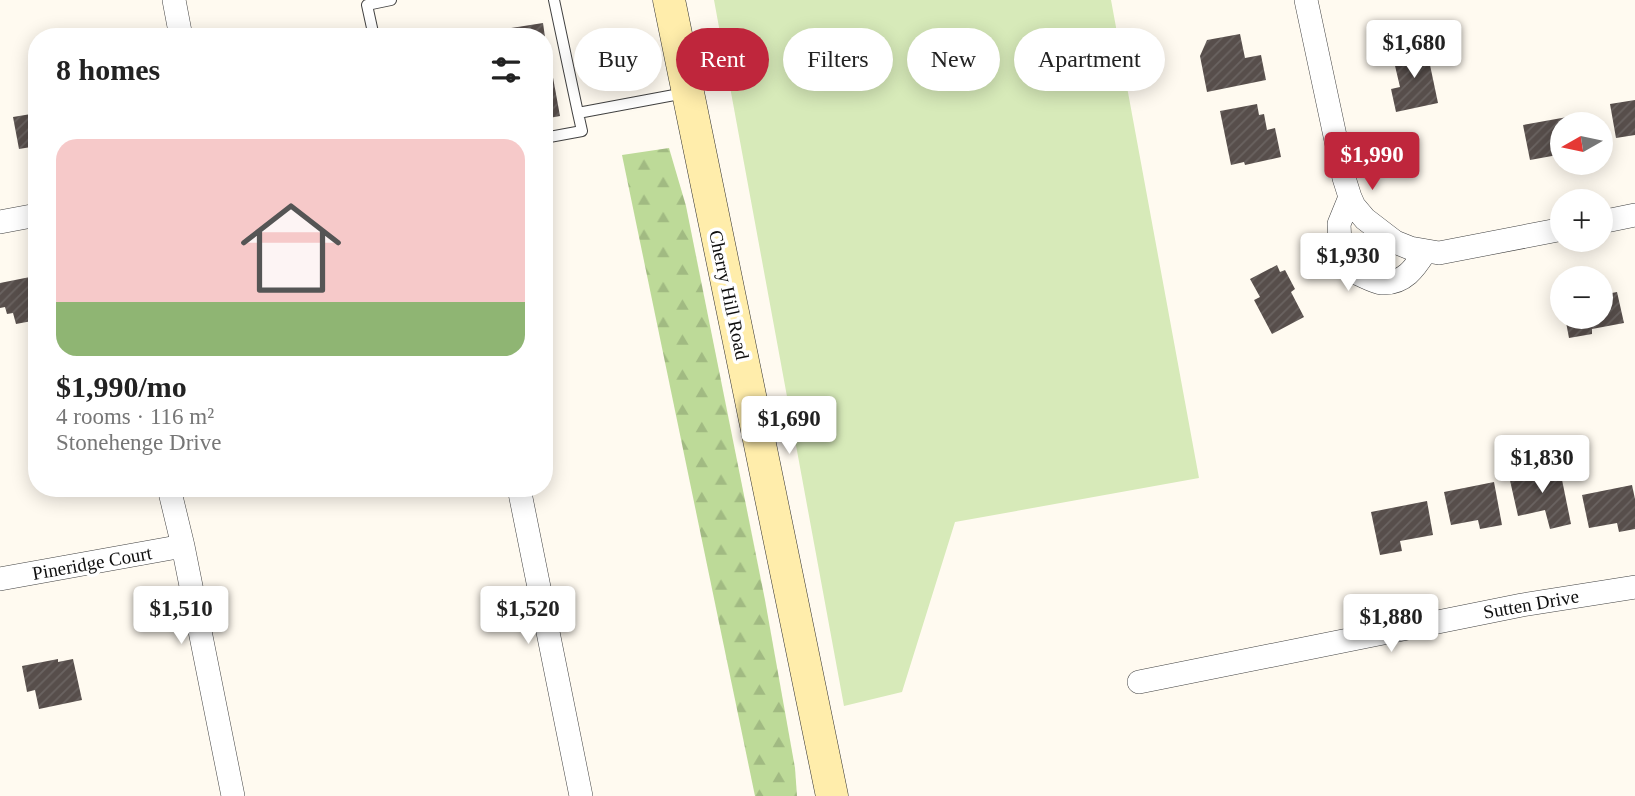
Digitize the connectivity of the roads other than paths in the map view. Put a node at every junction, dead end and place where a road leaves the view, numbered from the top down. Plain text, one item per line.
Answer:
1 (174, 0) edge
2 (391, 0) edge
3 (554, 0) edge
4 (669, 0) edge
5 (1306, 0) edge
6 (179, 28) edge
7 (371, 28) edge
8 (688, 92) junction
9 (578, 113) junction
10 (553, 136) edge
11 (1350, 197) junction
12 (1635, 215) edge
13 (28, 217) edge
14 (1613, 220) edge
15 (0, 222) edge
16 (1550, 232) edge
17 (1425, 252) junction
18 (171, 497) edge
19 (521, 497) edge
20 (183, 546) junction
21 (0, 579) edge
22 (1635, 587) edge
23 (1139, 681) dead end
24 (233, 796) edge
25 (581, 796) edge
26 (832, 796) edge

1 - 6 street
2 - 7 lane
3 - 9 lane
4 - 8 main road, Cherry Hill Road
5 - 11 street
8 - 9 lane
8 - 26 main road, Cherry Hill Road
9 - 10 lane
11 - 17 street
11 - 17 street
12 - 14 street
13 - 15 street
16 - 17 street
18 - 20 street
19 - 25 street
20 - 21 street, Pineridge Court
20 - 24 street
22 - 23 street, Sutten Drive

